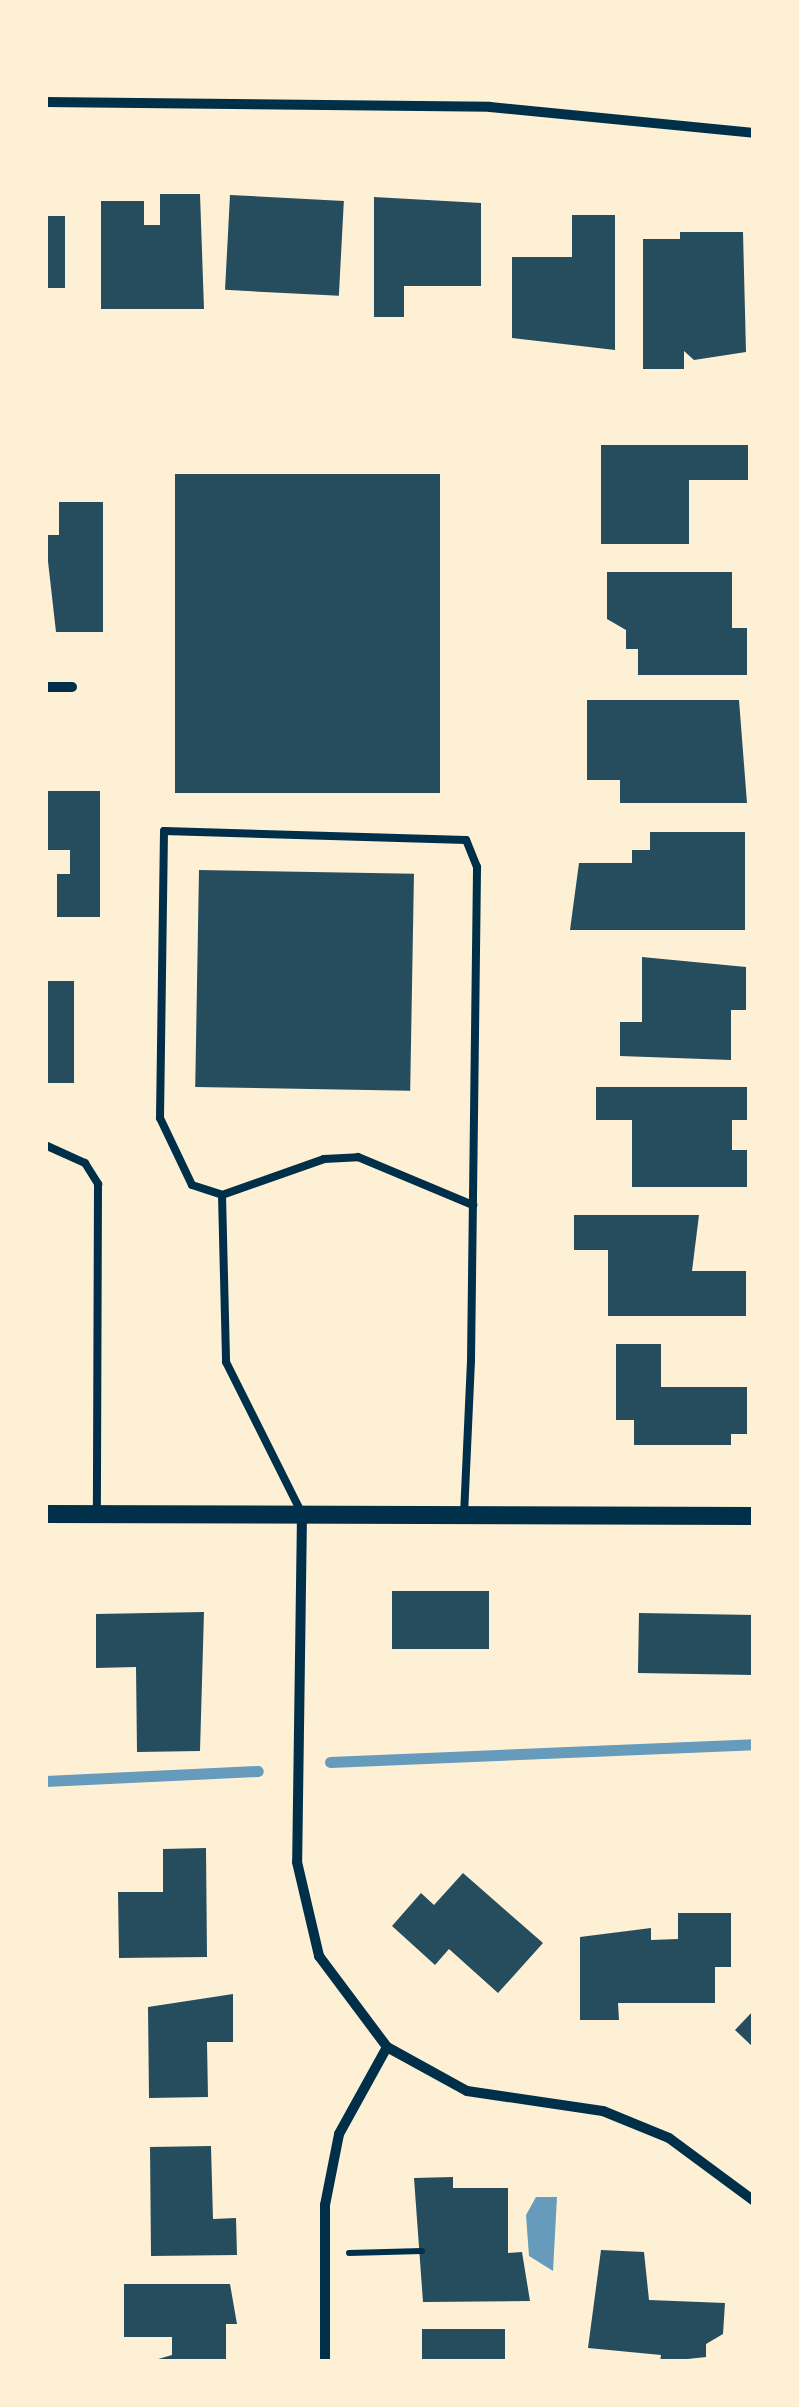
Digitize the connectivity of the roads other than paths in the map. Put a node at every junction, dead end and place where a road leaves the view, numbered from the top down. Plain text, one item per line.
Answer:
1 (45, 102) edge
2 (754, 133) edge
3 (72, 687) dead end
4 (45, 688) edge
5 (45, 1145) edge
6 (222, 1195) junction
7 (473, 1205) junction
8 (45, 1514) edge
9 (97, 1514) junction
10 (302, 1514) junction
11 (464, 1515) junction
12 (754, 1516) edge
13 (387, 2047) junction
14 (754, 2202) edge
15 (325, 2362) edge

1 - 2 street
3 - 4 street
5 - 9 lane
6 - 7 lane
6 - 7 lane
6 - 10 lane
7 - 11 lane
8 - 9 street
9 - 10 street
10 - 11 street
10 - 13 street
11 - 12 street
13 - 14 street
13 - 15 street

